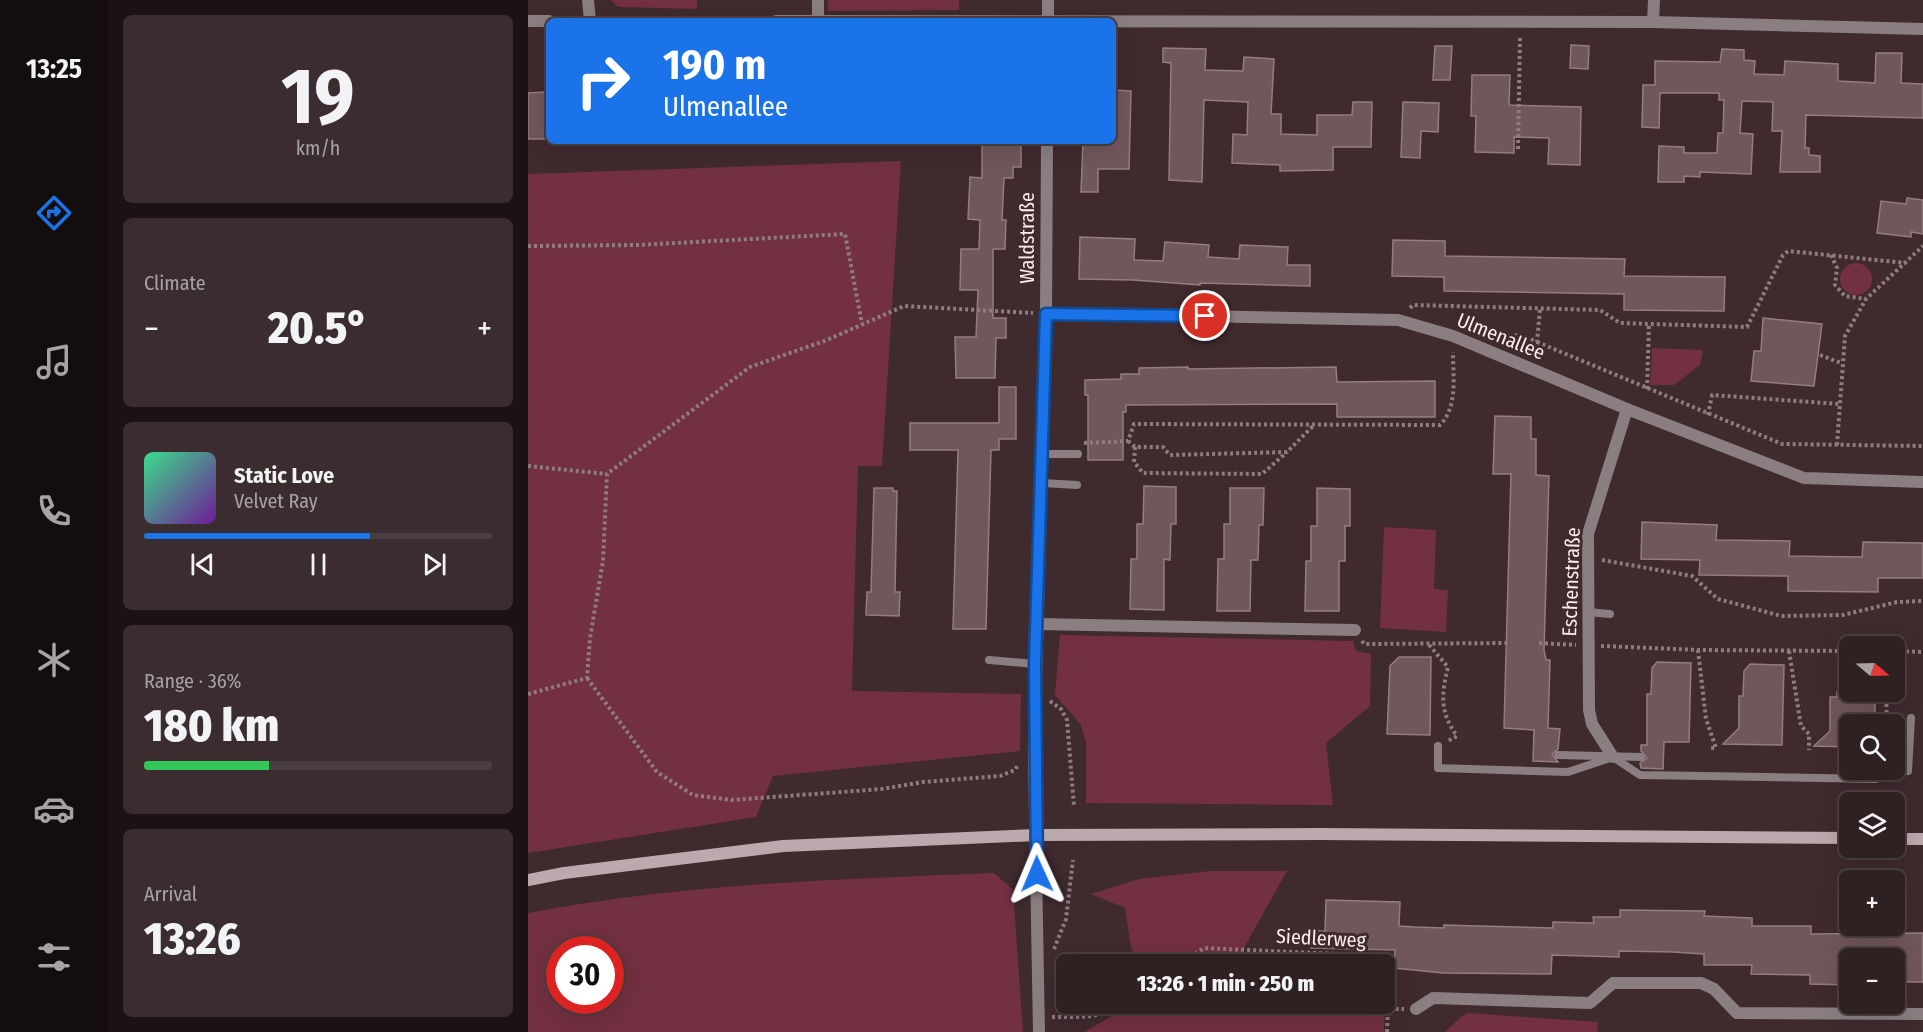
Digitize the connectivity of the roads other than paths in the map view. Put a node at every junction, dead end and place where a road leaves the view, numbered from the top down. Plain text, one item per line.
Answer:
1 (588, 0) edge
2 (818, 0) edge
3 (1048, 0) edge
4 (1654, 0) edge
5 (590, 18) edge
6 (818, 18) edge
7 (1048, 18) edge
8 (1116, 20) edge
9 (528, 21) edge
10 (546, 21) edge
11 (1653, 22) junction
12 (1923, 29) edge
13 (1047, 144) edge
14 (1046, 314) junction
15 (1627, 409) junction
16 (1042, 454) junction
17 (1078, 454) dead end
18 (1923, 482) edge
19 (1042, 483) junction
20 (1077, 485) dead end
21 (1588, 612) junction
22 (1610, 614) dead end
23 (1037, 624) junction
24 (1355, 630) road end
25 (989, 660) dead end
26 (1035, 664) junction
27 (1911, 718) dead end
28 (1438, 746) road end
29 (1558, 755) dead end
30 (1613, 756) junction
31 (1641, 757) dead end
32 (1908, 771) dead end
33 (1839, 776) edge
34 (1036, 835) junction
35 (1839, 838) edge
36 (1905, 839) edge
37 (1923, 839) edge
38 (528, 880) edge
39 (1416, 1009) road end
40 (1923, 1014) edge
41 (1039, 1032) edge

1 - 5 street
2 - 6 street
3 - 7 street
4 - 11 street
8 - 11 street
9 - 10 street
11 - 12 street
13 - 14 street, Waldstraße
14 - 15 street, Ulmenallee
14 - 16 street, Waldstraße
15 - 18 street, Ulmenallee
15 - 21 street, Eschenstraße
16 - 17 lane
16 - 19 street, Waldstraße
19 - 20 lane
19 - 23 street, Waldstraße
21 - 22 lane
21 - 30 street, Eschenstraße
23 - 24 street
23 - 26 street, Waldstraße
25 - 26 lane
26 - 34 street, Waldstraße
27 - 32 lane
28 - 30 lane
29 - 30 lane
30 - 31 lane
30 - 33 lane
34 - 35 main road
34 - 38 main road
34 - 41 street, Waldstraße
36 - 37 main road
39 - 40 street

